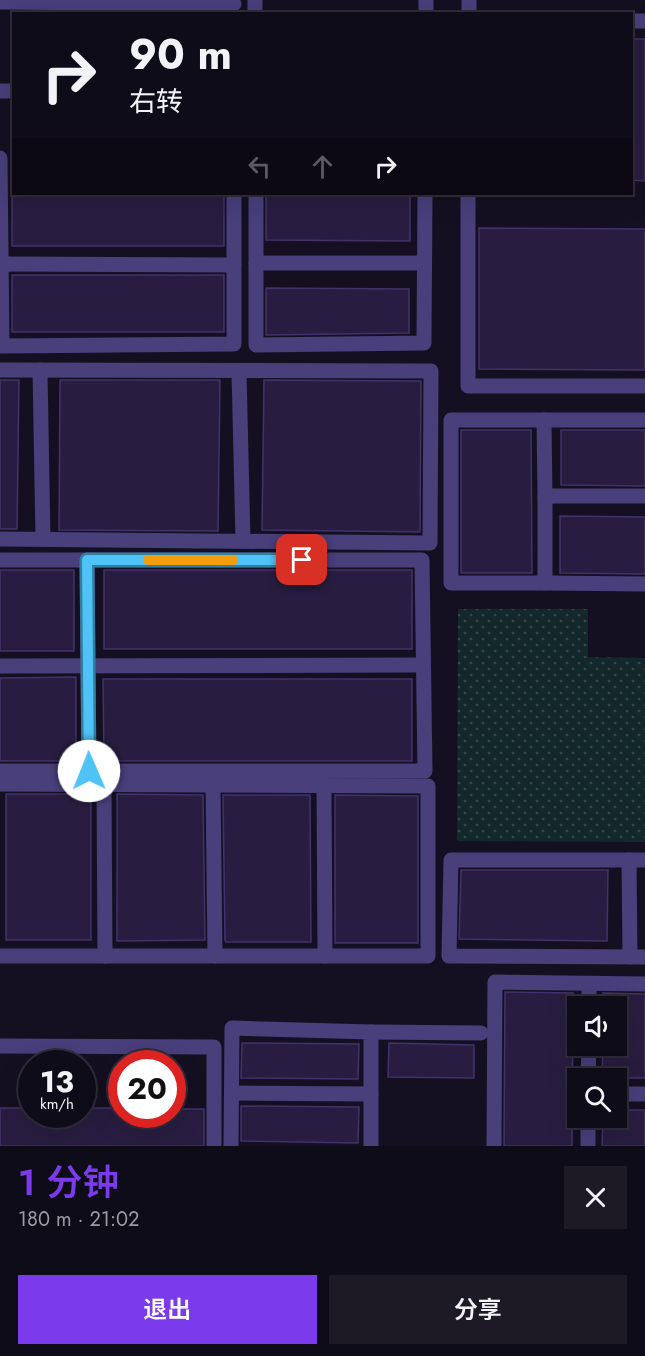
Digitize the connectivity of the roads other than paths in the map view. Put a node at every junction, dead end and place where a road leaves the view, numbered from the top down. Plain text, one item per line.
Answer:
1 (0, 2) edge
2 (234, 6) edge
3 (0, 158) edge
4 (0, 175) edge
5 (234, 195) edge
6 (256, 195) edge
7 (424, 195) edge
8 (468, 195) edge
9 (256, 263) junction
10 (424, 263) junction
11 (1, 264) edge
12 (234, 265) junction
13 (0, 370) edge
14 (40, 370) junction
15 (239, 371) junction
16 (645, 386) edge
17 (544, 420) junction
18 (645, 420) edge
19 (545, 496) junction
20 (645, 496) edge
21 (0, 539) edge
22 (43, 539) junction
23 (243, 542) junction
24 (0, 560) edge
25 (87, 560) junction
26 (545, 584) junction
27 (645, 584) edge
28 (423, 665) junction
29 (0, 666) edge
30 (87, 666) junction
31 (0, 771) edge
32 (89, 771) junction
33 (0, 784) edge
34 (104, 784) junction
35 (213, 785) junction
36 (324, 786) junction
37 (637, 860) edge
38 (0, 956) edge
39 (105, 956) junction
40 (215, 956) junction
41 (325, 956) junction
42 (638, 957) edge
43 (589, 984) junction
44 (645, 984) edge
45 (589, 996) edge
46 (371, 1032) junction
47 (482, 1033) dead end
48 (0, 1046) edge
49 (232, 1093) junction
50 (371, 1094) junction
51 (627, 1094) edge
52 (645, 1094) edge
53 (588, 1128) edge
54 (214, 1146) edge
55 (231, 1146) edge
56 (371, 1146) edge
57 (494, 1146) edge
58 (588, 1146) edge

1 - 2 lane
3 - 4 lane
4 - 11 lane
5 - 12 lane
6 - 9 lane
7 - 10 lane
8 - 16 lane
9 - 10 lane
9 - 10 lane
11 - 12 lane
11 - 12 lane
13 - 14 lane
14 - 15 lane
14 - 22 lane
15 - 23 lane
15 - 23 lane
17 - 18 lane
17 - 19 lane
17 - 26 lane
19 - 20 lane
19 - 26 lane
21 - 22 lane
22 - 23 lane
24 - 25 lane
25 - 28 lane
25 - 30 lane
26 - 27 lane
28 - 30 lane
28 - 32 lane
29 - 30 lane
30 - 32 lane
31 - 32 lane
33 - 34 lane
34 - 35 lane
34 - 39 lane
35 - 36 lane
35 - 40 lane
36 - 41 lane
36 - 41 lane
37 - 42 lane
37 - 42 lane
38 - 39 lane
39 - 40 lane
40 - 41 lane
43 - 44 lane
43 - 45 lane
43 - 57 lane
46 - 47 lane
46 - 49 lane
46 - 50 lane
48 - 54 lane
49 - 50 lane
49 - 55 lane
50 - 56 lane
51 - 52 lane
53 - 58 lane

